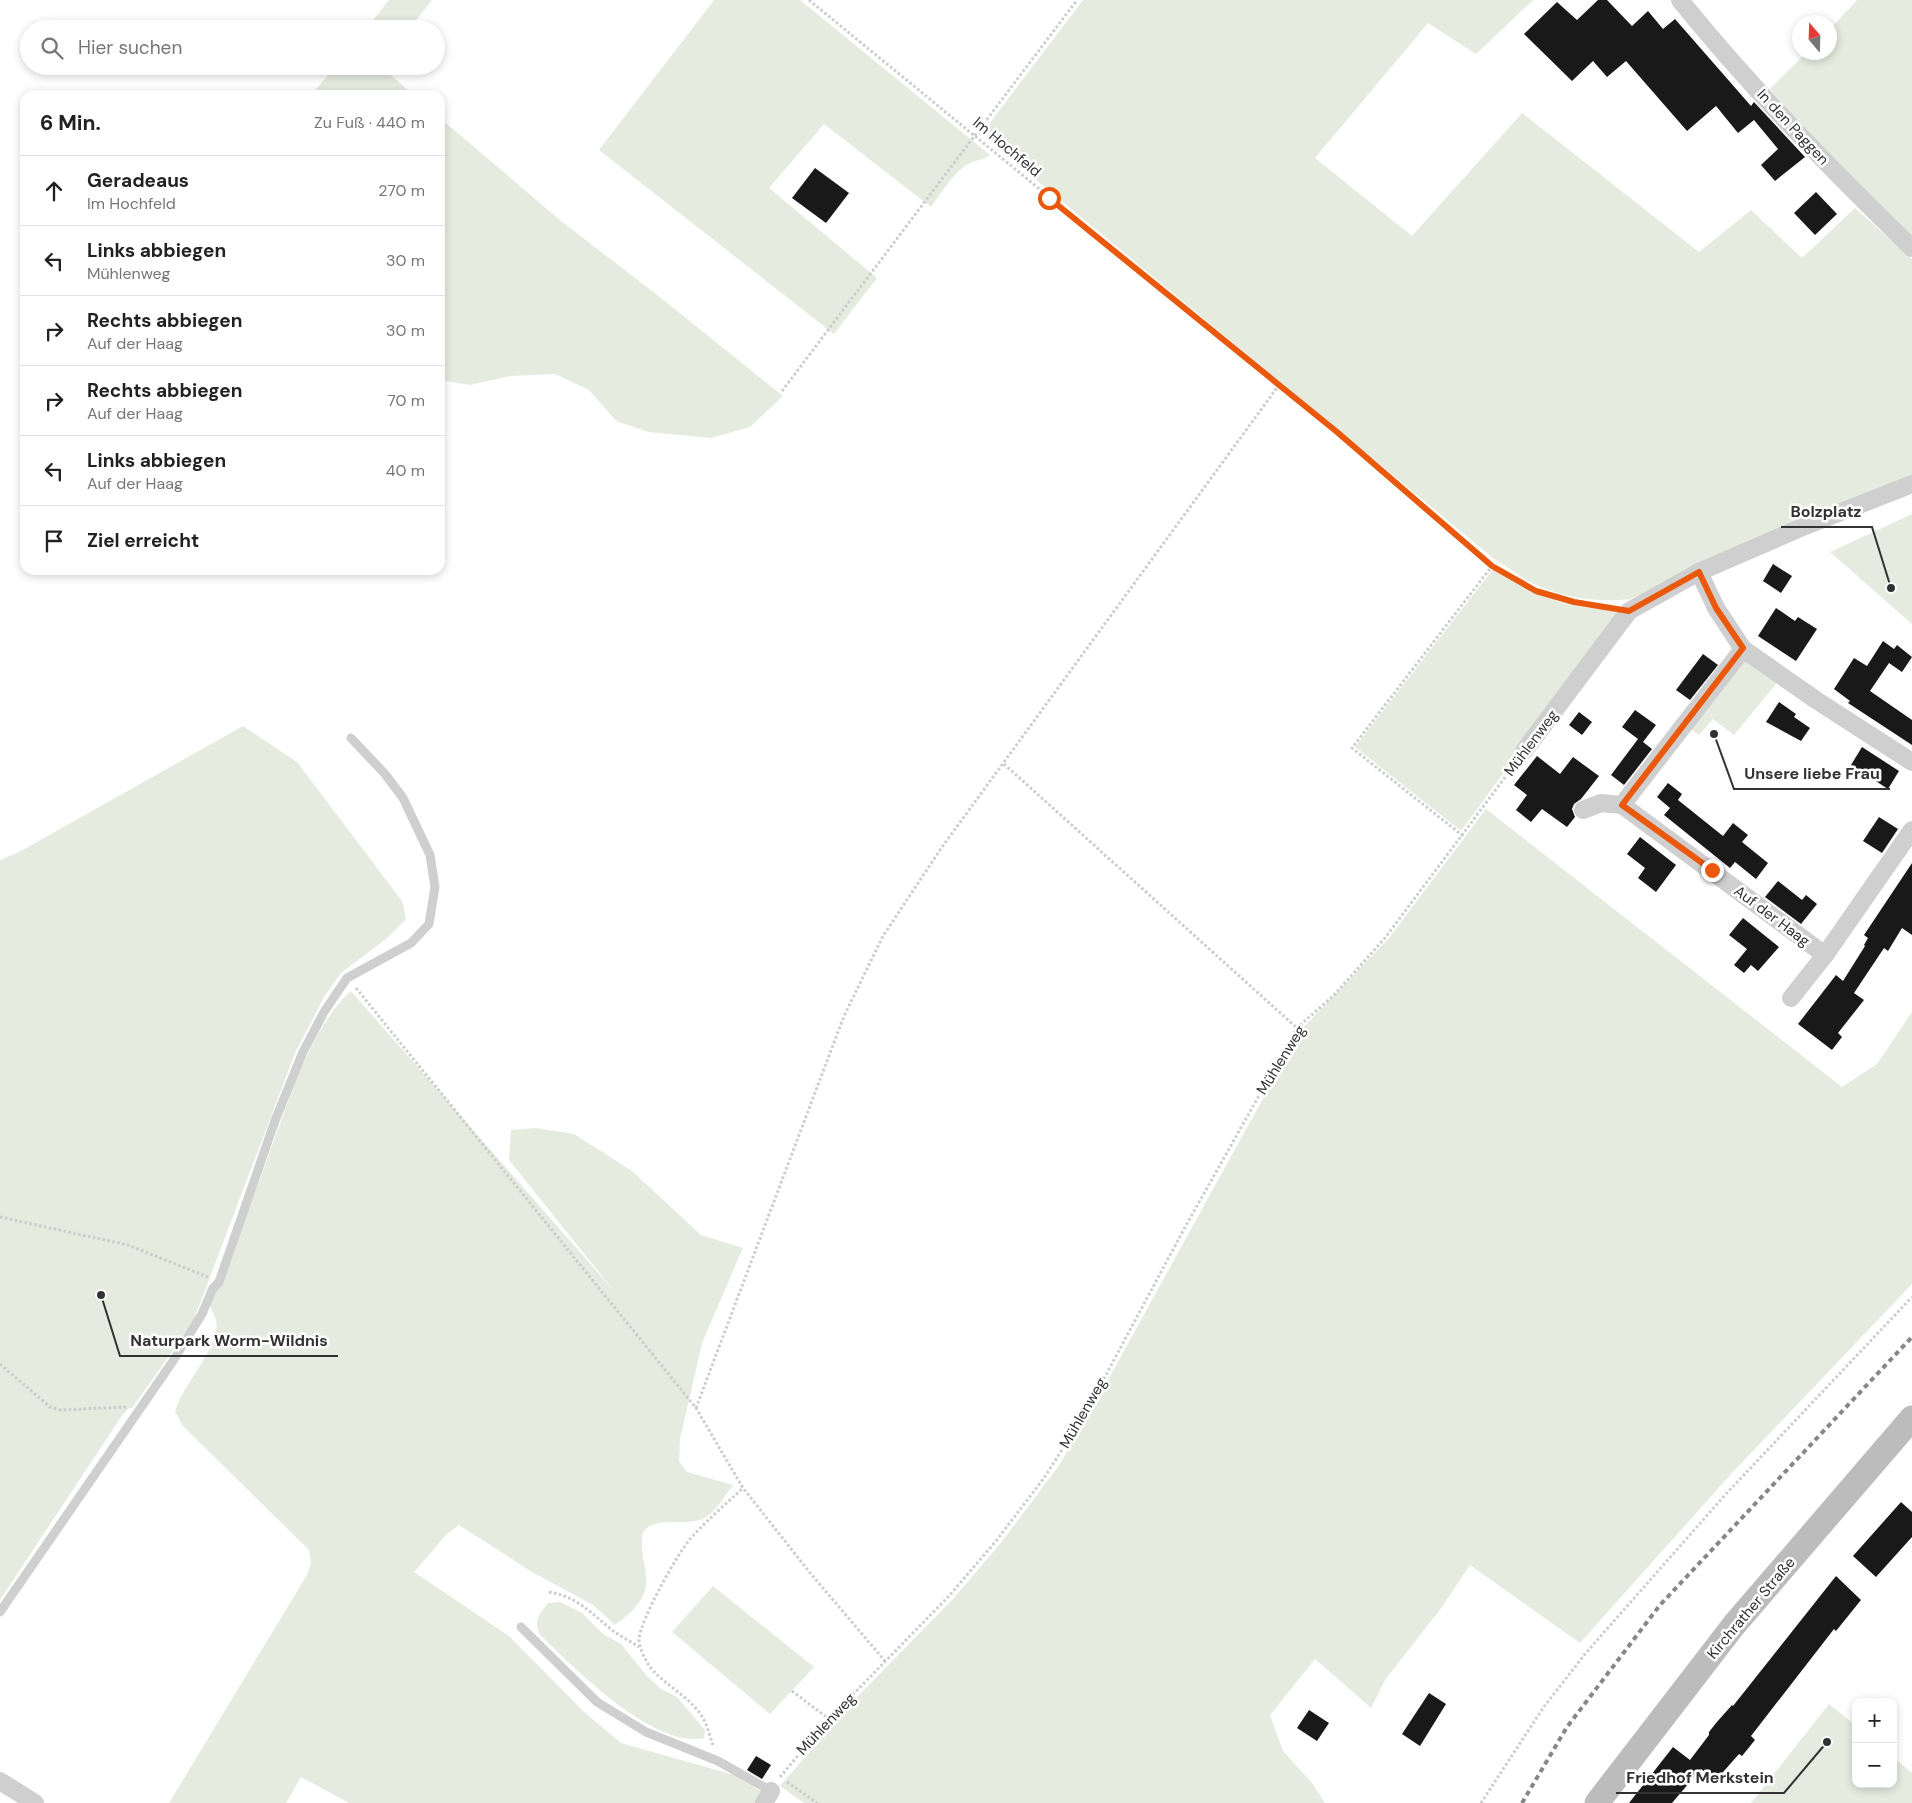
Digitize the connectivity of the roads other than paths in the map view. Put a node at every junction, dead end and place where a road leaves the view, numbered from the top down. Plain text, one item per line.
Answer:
1 (1680, 0) edge
2 (1912, 248) edge
3 (1912, 484) edge
4 (1699, 572) junction
5 (1743, 648) junction
6 (351, 738) dead end
7 (1524, 752) road end
8 (1912, 762) edge
9 (1622, 805) junction
10 (1583, 810) dead end
11 (1912, 830) edge
12 (1825, 955) junction
13 (1792, 998) dead end
14 (1912, 1418) edge
15 (0, 1612) edge
16 (521, 1627) dead end
17 (0, 1781) edge
18 (771, 1790) edge
19 (35, 1803) edge
20 (1597, 1803) edge

1 - 2 street, In den Paggen
3 - 4 street, Mühlenweg
4 - 5 street
4 - 7 street, Mühlenweg
5 - 8 street
5 - 9 street
6 - 15 lane
9 - 10 street
9 - 12 street, Auf der Haag
11 - 12 street, Auf der Haag
12 - 13 street, Auf der Haag
14 - 20 street, Kirchrather Straße
16 - 18 lane
17 - 19 street

